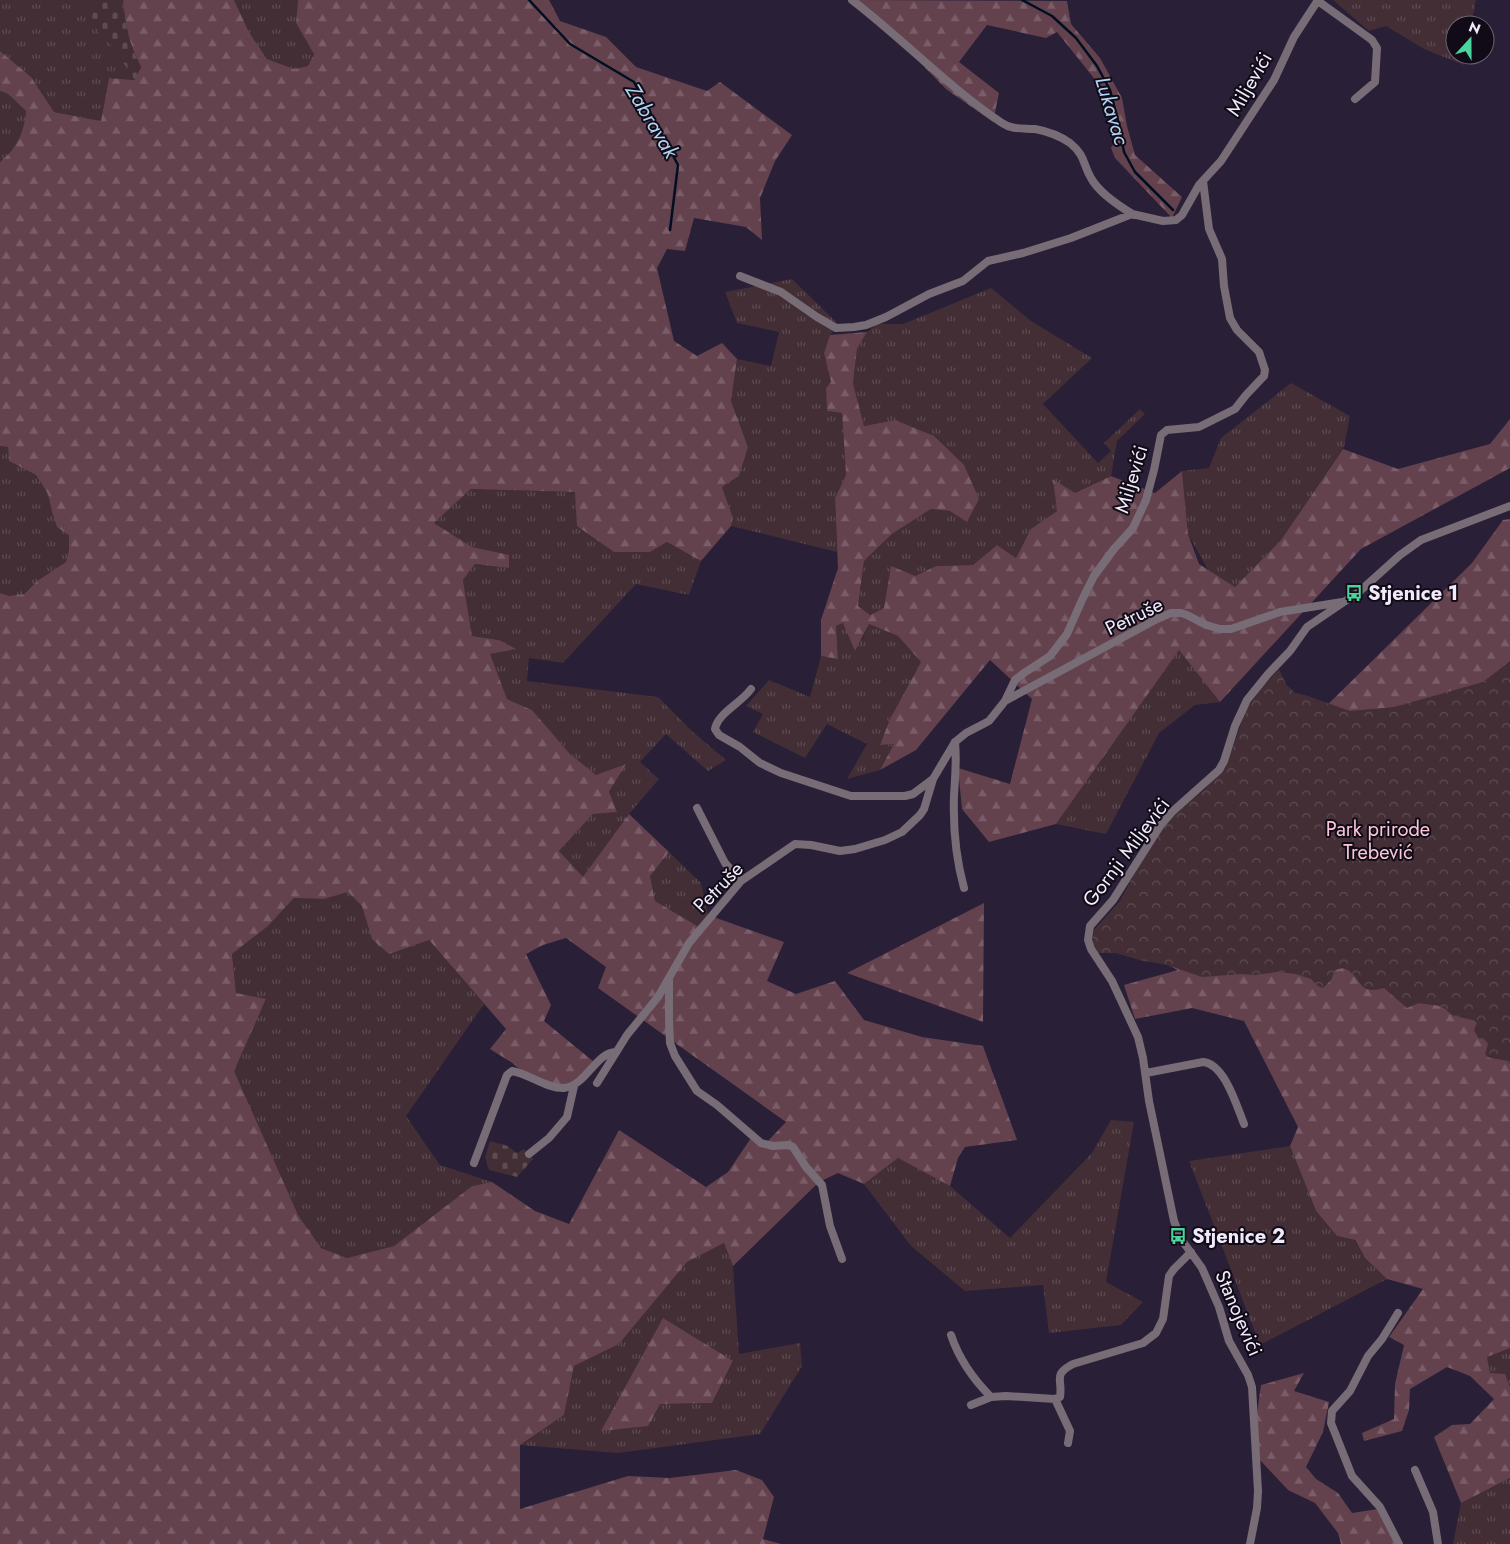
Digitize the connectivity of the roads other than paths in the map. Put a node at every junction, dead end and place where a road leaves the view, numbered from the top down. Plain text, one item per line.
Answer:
1 (852, 0) edge
2 (1318, 1) edge
3 (1355, 99) dead end
4 (1203, 181) junction
5 (1134, 215) junction
6 (740, 276) dead end
7 (1510, 506) edge
8 (1345, 602) junction
9 (1015, 680) junction
10 (750, 689) dead end
11 (1028, 690) junction
12 (1005, 701) junction
13 (955, 742) junction
14 (932, 779) junction
15 (698, 808) dead end
16 (741, 881) junction
17 (964, 888) dead end
18 (1090, 926) joint
19 (669, 978) junction
20 (616, 1052) junction
21 (1146, 1073) junction
22 (597, 1083) dead end
23 (574, 1086) junction
24 (1244, 1124) dead end
25 (529, 1154) dead end
26 (474, 1163) dead end
27 (1192, 1252) junction
28 (842, 1259) dead end
29 (1398, 1312) dead end
30 (951, 1335) dead end
31 (990, 1397) junction
32 (1055, 1399) junction
33 (971, 1405) dead end
34 (1068, 1443) dead end
35 (1415, 1470) dead end
36 (1250, 1544) edge
37 (1400, 1544) edge
38 (1438, 1544) edge

1 - 5 street
2 - 3 street
2 - 4 street, Miljevići
4 - 5 street, Miljevići
4 - 9 street, Miljevići
5 - 6 street
7 - 8 street, Gornji Miljevići
8 - 11 street, Petruše
8 - 18 street, Gornji Miljevići
9 - 11 street
9 - 12 street, Miljevići
10 - 14 street, Petruše
11 - 12 street
12 - 13 street, Petruše
13 - 14 street, Petruše
13 - 17 street
14 - 16 street, Petruše
15 - 16 street
16 - 19 street, Petruše
18 - 21 street, Stanojevići
19 - 20 street, Petruše
19 - 28 street
20 - 22 street, Petruše
20 - 23 street
21 - 24 street
21 - 27 street, Stanojevići
23 - 25 street
23 - 26 street
27 - 32 street
27 - 36 street, Stanojevići
29 - 37 street
30 - 31 street
31 - 32 street
31 - 33 street
32 - 34 street
35 - 38 street

